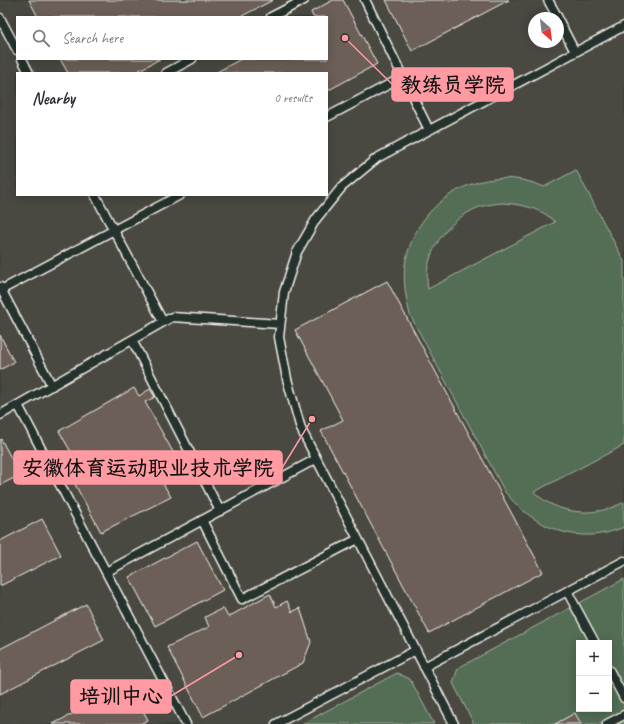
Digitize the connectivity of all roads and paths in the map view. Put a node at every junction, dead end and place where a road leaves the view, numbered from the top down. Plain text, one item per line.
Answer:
1 (304, 0) edge
2 (365, 0) edge
3 (548, 0) edge
4 (555, 12) edge
5 (273, 16) edge
6 (0, 18) edge
7 (624, 26) edge
8 (564, 29) edge
9 (16, 48) edge
10 (576, 52) junction
11 (22, 60) edge
12 (190, 60) edge
13 (28, 72) edge
14 (168, 72) edge
15 (403, 77) junction
16 (328, 116) edge
17 (429, 130) junction
18 (96, 196) edge
19 (178, 196) edge
20 (114, 230) junction
21 (1, 289) edge
22 (163, 322) junction
23 (280, 324) junction
24 (132, 340) junction
25 (52, 386) junction
26 (18, 405) junction
27 (0, 415) edge
28 (316, 459) junction
29 (220, 511) junction
30 (202, 520) junction
31 (358, 539) junction
32 (624, 561) edge
33 (106, 572) junction
34 (567, 591) junction
35 (593, 640) edge
36 (416, 650) junction
37 (424, 667) junction
38 (612, 676) edge
39 (624, 698) edge
40 (624, 715) edge
41 (186, 724) edge
42 (276, 724) edge
43 (454, 724) edge
44 (607, 724) edge

1 - 5 lane
2 - 15 lane
3 - 4 lane
6 - 9 lane
7 - 10 lane
8 - 10 lane
10 - 17 lane
11 - 13 lane
12 - 14 lane
15 - 16 lane
15 - 17 lane
17 - 23 lane
18 - 20 lane
19 - 20 lane
20 - 21 lane
20 - 22 lane
21 - 25 lane
22 - 23 lane
22 - 24 lane
23 - 28 lane
24 - 25 lane
24 - 29 lane
25 - 26 lane
26 - 27 lane
26 - 33 lane
28 - 29 lane
28 - 31 lane
29 - 30 lane
30 - 31 lane
30 - 33 lane
31 - 36 lane
32 - 34 lane
33 - 41 lane
34 - 35 lane
34 - 37 lane
36 - 37 lane
36 - 42 lane
37 - 43 lane
38 - 39 lane
40 - 44 lane

